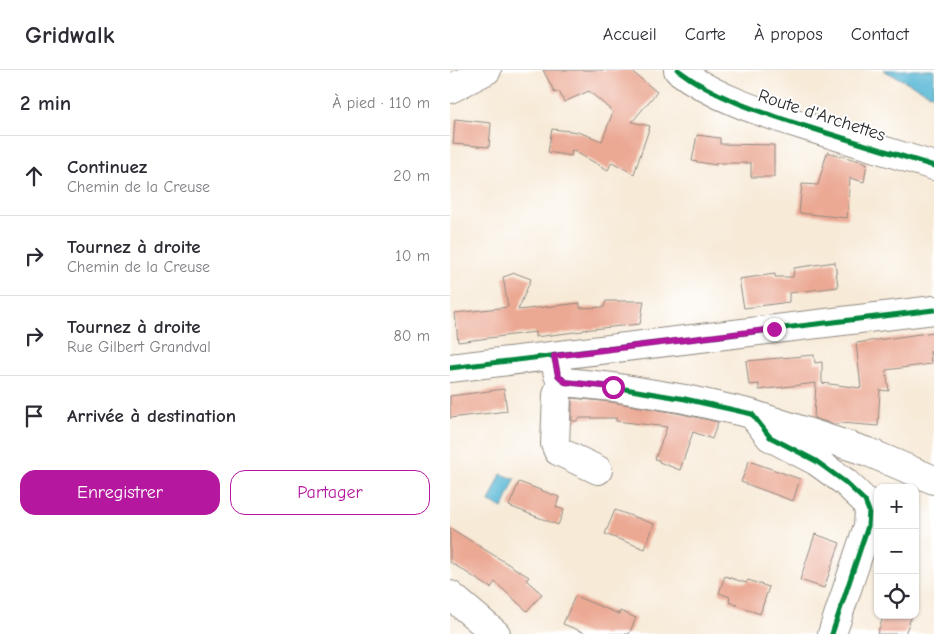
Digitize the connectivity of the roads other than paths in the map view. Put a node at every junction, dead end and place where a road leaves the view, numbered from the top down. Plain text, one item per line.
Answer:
1 (487, 70) edge
2 (678, 70) edge
3 (450, 89) edge
4 (934, 166) edge
5 (934, 310) edge
6 (450, 368) edge
7 (558, 368) junction
8 (752, 414) junction
9 (598, 470) dead end
10 (934, 480) edge
11 (450, 595) edge
12 (496, 634) edge
13 (832, 634) edge

1 - 3 street
2 - 4 street, Route d'Archettes
5 - 7 street
6 - 7 street
7 - 8 street
7 - 9 street
8 - 10 street
8 - 13 street
11 - 12 street

